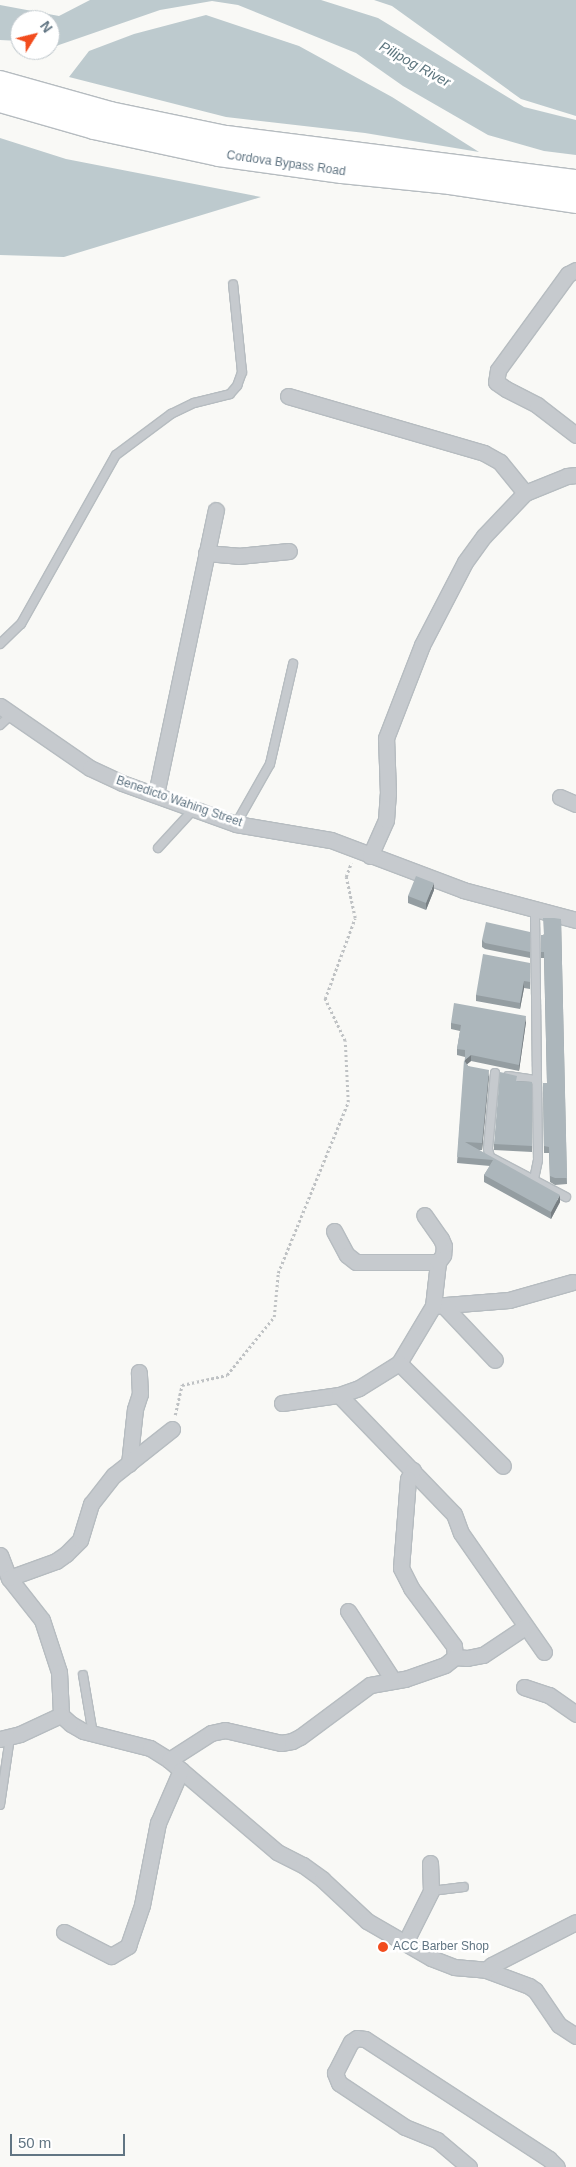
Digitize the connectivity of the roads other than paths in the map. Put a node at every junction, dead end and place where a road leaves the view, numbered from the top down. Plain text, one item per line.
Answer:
1 (0, 82) edge
2 (0, 101) edge
3 (576, 180) edge
4 (576, 202) edge
5 (576, 270) edge
6 (233, 284) dead end
7 (288, 396) dead end
8 (576, 435) edge
9 (576, 474) edge
10 (525, 493) junction
11 (216, 510) dead end
12 (289, 551) dead end
13 (206, 553) junction
14 (0, 644) edge
15 (293, 664) dead end
16 (6, 710) edge
17 (0, 725) edge
18 (156, 794) junction
19 (560, 797) dead end
20 (576, 804) edge
21 (194, 809) junction
22 (236, 824) junction
23 (158, 848) dead end
24 (363, 853) junction
25 (535, 910) junction
26 (576, 920) edge
27 (526, 963) edge
28 (535, 965) junction
29 (527, 1016) edge
30 (536, 1018) junction
31 (536, 1080) junction
32 (534, 1178) junction
33 (566, 1197) dead end
34 (424, 1215) dead end
35 (334, 1231) dead end
36 (438, 1262) junction
37 (572, 1282) dead end
38 (438, 1306) junction
39 (496, 1360) dead end
40 (399, 1363) junction
41 (139, 1372) dead end
42 (339, 1395) junction
43 (282, 1403) dead end
44 (172, 1429) road end
45 (129, 1464) junction
46 (503, 1466) dead end
47 (413, 1470) junction
48 (0, 1555) edge
49 (9, 1578) junction
50 (348, 1611) dead end
51 (525, 1627) junction
52 (544, 1652) dead end
53 (455, 1657) junction
54 (83, 1675) dead end
55 (393, 1680) junction
56 (524, 1687) dead end
57 (576, 1714) edge
58 (61, 1715) junction
59 (93, 1734) junction
60 (5, 1738) edge
61 (169, 1760) junction
62 (181, 1770) junction
63 (0, 1805) edge
64 (430, 1863) dead end
65 (464, 1887) dead end
66 (431, 1891) junction
67 (576, 1922) edge
68 (64, 1932) dead end
69 (405, 1944) junction
70 (486, 1970) junction
71 (576, 2036) edge
72 (469, 2167) edge
73 (557, 2167) edge

1 - 3 main road, Cordova Bypass Road
2 - 4 main road, Cordova Bypass Road
5 - 8 street
6 - 14 lane
7 - 10 street
9 - 10 street
10 - 24 street
11 - 13 street
12 - 13 street
13 - 18 street
15 - 22 lane
16 - 17 lane
16 - 18 street, Benedicto Wahing Street
18 - 21 street, Benedicto Wahing Street
19 - 20 street
21 - 22 street, Benedicto Wahing Street
21 - 23 lane
22 - 24 street, Benedicto Wahing Street
24 - 25 street, Benedicto Wahing Street
25 - 26 street, Benedicto Wahing Street
25 - 28 lane
27 - 28 lane
28 - 30 lane
29 - 30 lane
30 - 31 lane
31 - 32 lane
31 - 32 lane
32 - 33 lane
34 - 36 street
35 - 36 street
36 - 38 street
37 - 38 street
38 - 39 street
38 - 40 street
40 - 42 street
40 - 46 street
41 - 45 street
42 - 43 street
42 - 47 street
44 - 45 street
45 - 49 street
47 - 51 street
47 - 53 street
48 - 49 street
49 - 58 street
50 - 55 street
51 - 52 street
51 - 53 street
53 - 55 street
54 - 59 lane
55 - 61 street
56 - 57 street
58 - 59 street
58 - 60 street
59 - 61 street
60 - 63 lane
61 - 62 street
62 - 68 street
62 - 69 street
64 - 66 street
65 - 66 lane
66 - 69 street
67 - 70 street
69 - 70 street
70 - 71 street
72 - 73 street

